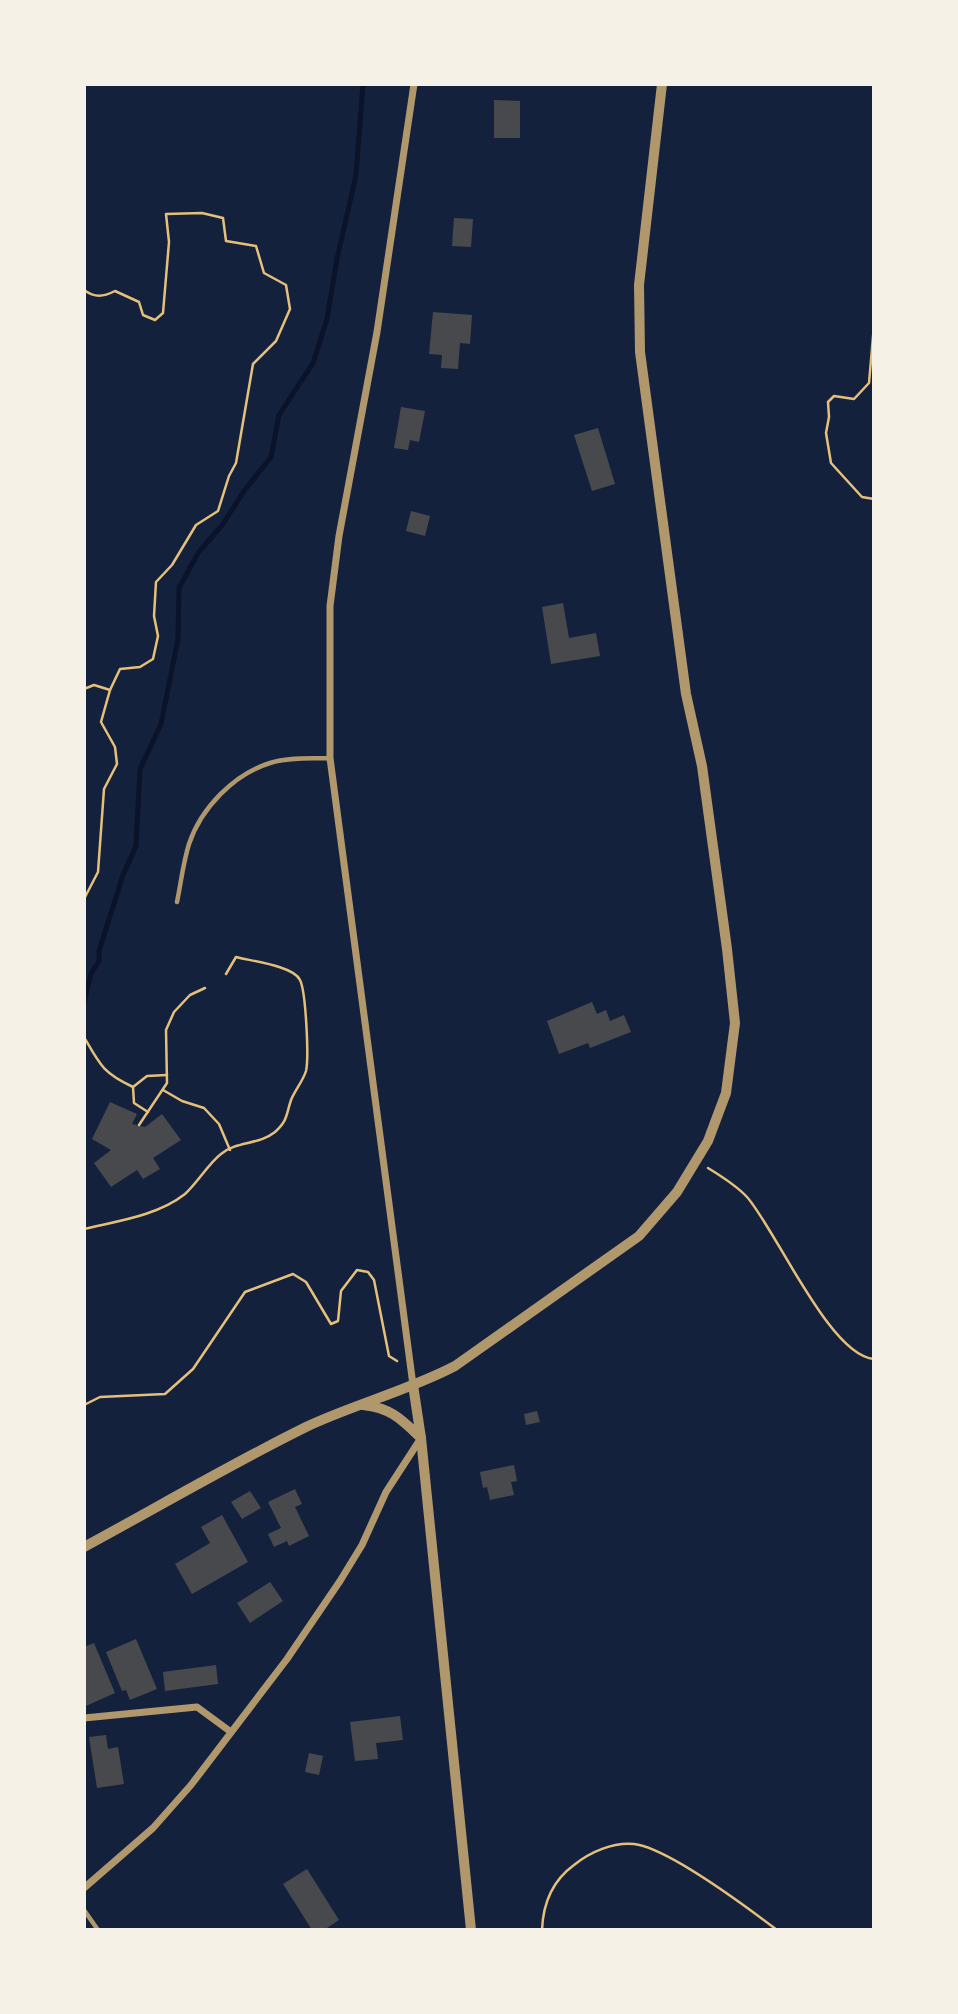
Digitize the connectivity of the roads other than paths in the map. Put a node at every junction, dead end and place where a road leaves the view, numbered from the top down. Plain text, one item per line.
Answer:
1 (414, 84) edge
2 (662, 84) edge
3 (330, 758) junction
4 (177, 902) dead end
5 (413, 1385) junction
6 (356, 1405) junction
7 (421, 1438) junction
8 (84, 1547) edge
9 (84, 1718) edge
10 (231, 1732) junction
11 (84, 1888) edge
12 (84, 1910) edge
13 (98, 1930) edge
14 (471, 1930) edge

1 - 3 street
2 - 5 street
3 - 4 lane
3 - 5 street
5 - 6 street
5 - 7 street
6 - 7 street
6 - 8 street
7 - 10 street
7 - 14 street
9 - 10 street
10 - 11 street
12 - 13 lane

